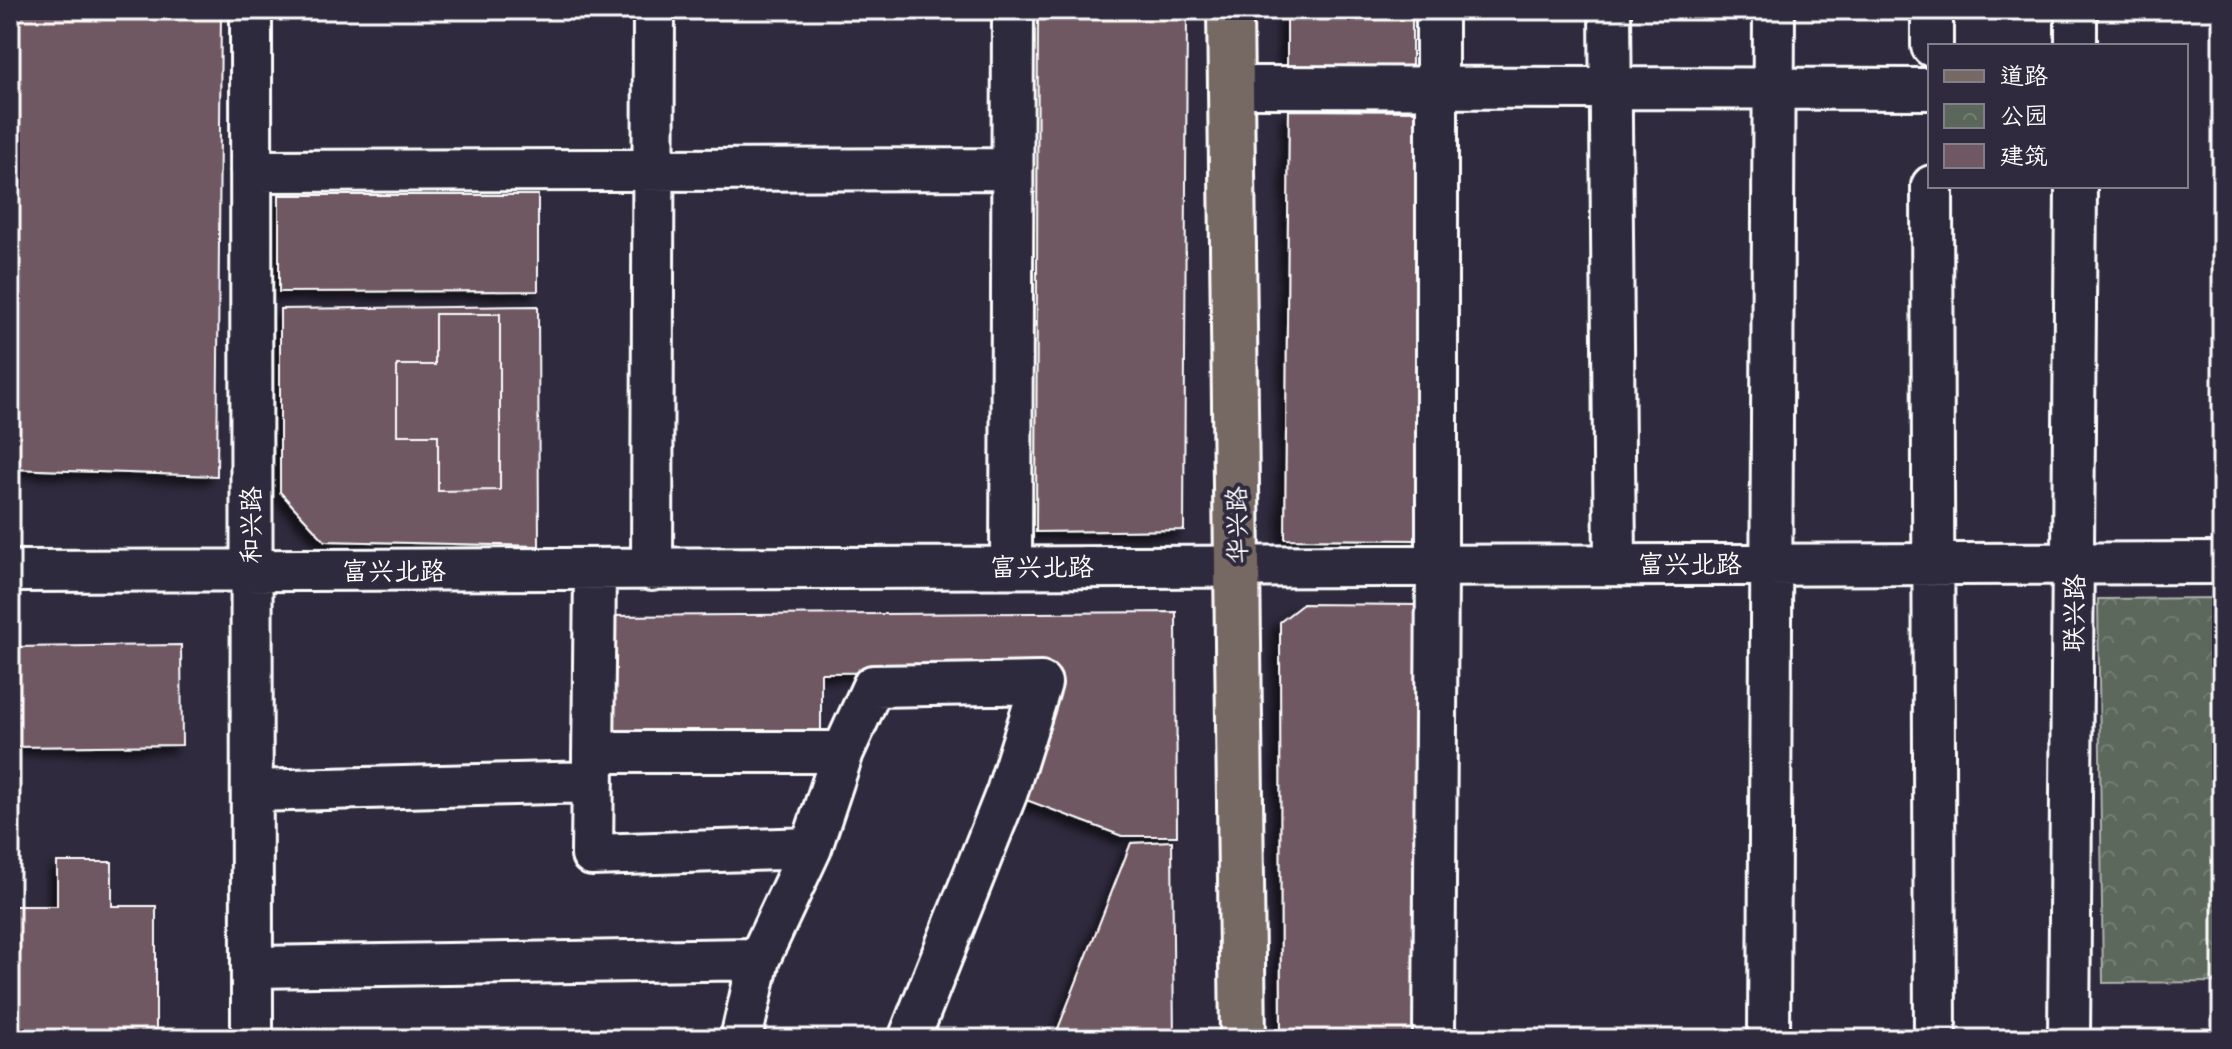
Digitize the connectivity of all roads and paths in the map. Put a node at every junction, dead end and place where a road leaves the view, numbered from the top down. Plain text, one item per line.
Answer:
1 (251, 10) edge
2 (654, 10) edge
3 (1013, 10) edge
4 (1230, 10) edge
5 (1437, 10) edge
6 (1610, 10) edge
7 (1774, 10) edge
8 (1932, 10) edge
9 (2076, 10) edge
10 (1932, 44) edge
11 (2076, 44) edge
12 (1231, 87) junction
13 (1437, 88) junction
14 (1610, 88) junction
15 (1774, 88) junction
16 (1928, 89) edge
17 (1012, 169) junction
18 (654, 170) junction
19 (251, 171) junction
20 (1932, 188) edge
21 (2076, 188) edge
22 (2075, 562) junction
23 (1772, 563) junction
24 (1933, 563) junction
25 (2222, 563) edge
26 (1615, 564) junction
27 (1437, 565) junction
28 (1237, 566) junction
29 (1011, 567) junction
30 (595, 570) junction
31 (652, 570) junction
32 (10, 571) edge
33 (251, 572) junction
34 (843, 752) junction
35 (593, 767) junction
36 (252, 791) junction
37 (811, 848) junction
38 (759, 959) junction
39 (253, 967) junction
40 (252, 1039) edge
41 (741, 1039) edge
42 (909, 1039) edge
43 (1243, 1039) edge
44 (1434, 1039) edge
45 (1769, 1039) edge
46 (1935, 1039) edge
47 (2069, 1039) edge

1 - 19 street, 和兴路
2 - 18 street
3 - 17 street
4 - 12 main road, 华兴路
5 - 13 street
6 - 14 street
7 - 15 street
8 - 10 street
9 - 11 street
12 - 13 street
12 - 28 main road, 华兴路
13 - 14 street
13 - 27 street
14 - 15 street
14 - 26 street
15 - 16 street
15 - 23 street
17 - 18 street
17 - 29 street
18 - 19 street
18 - 31 street
19 - 33 street, 和兴路
20 - 24 street
21 - 22 street, 联兴路
22 - 24 street, 富兴北路
22 - 25 street, 富兴北路
22 - 47 street, 联兴路
23 - 24 street, 富兴北路
23 - 26 street, 富兴北路
23 - 45 street
24 - 46 street
26 - 27 street, 富兴北路
27 - 28 street, 富兴北路
27 - 44 street
28 - 29 street, 富兴北路
28 - 43 main road, 华兴路
29 - 31 street, 富兴北路
30 - 31 street, 富兴北路
30 - 33 street, 富兴北路
30 - 35 street
32 - 33 street, 富兴北路
33 - 36 street, 和兴路
34 - 35 street
34 - 37 street
34 - 42 street
35 - 36 street
35 - 37 street
36 - 39 street, 和兴路
37 - 38 street
38 - 39 street
38 - 41 street
39 - 40 street, 和兴路

